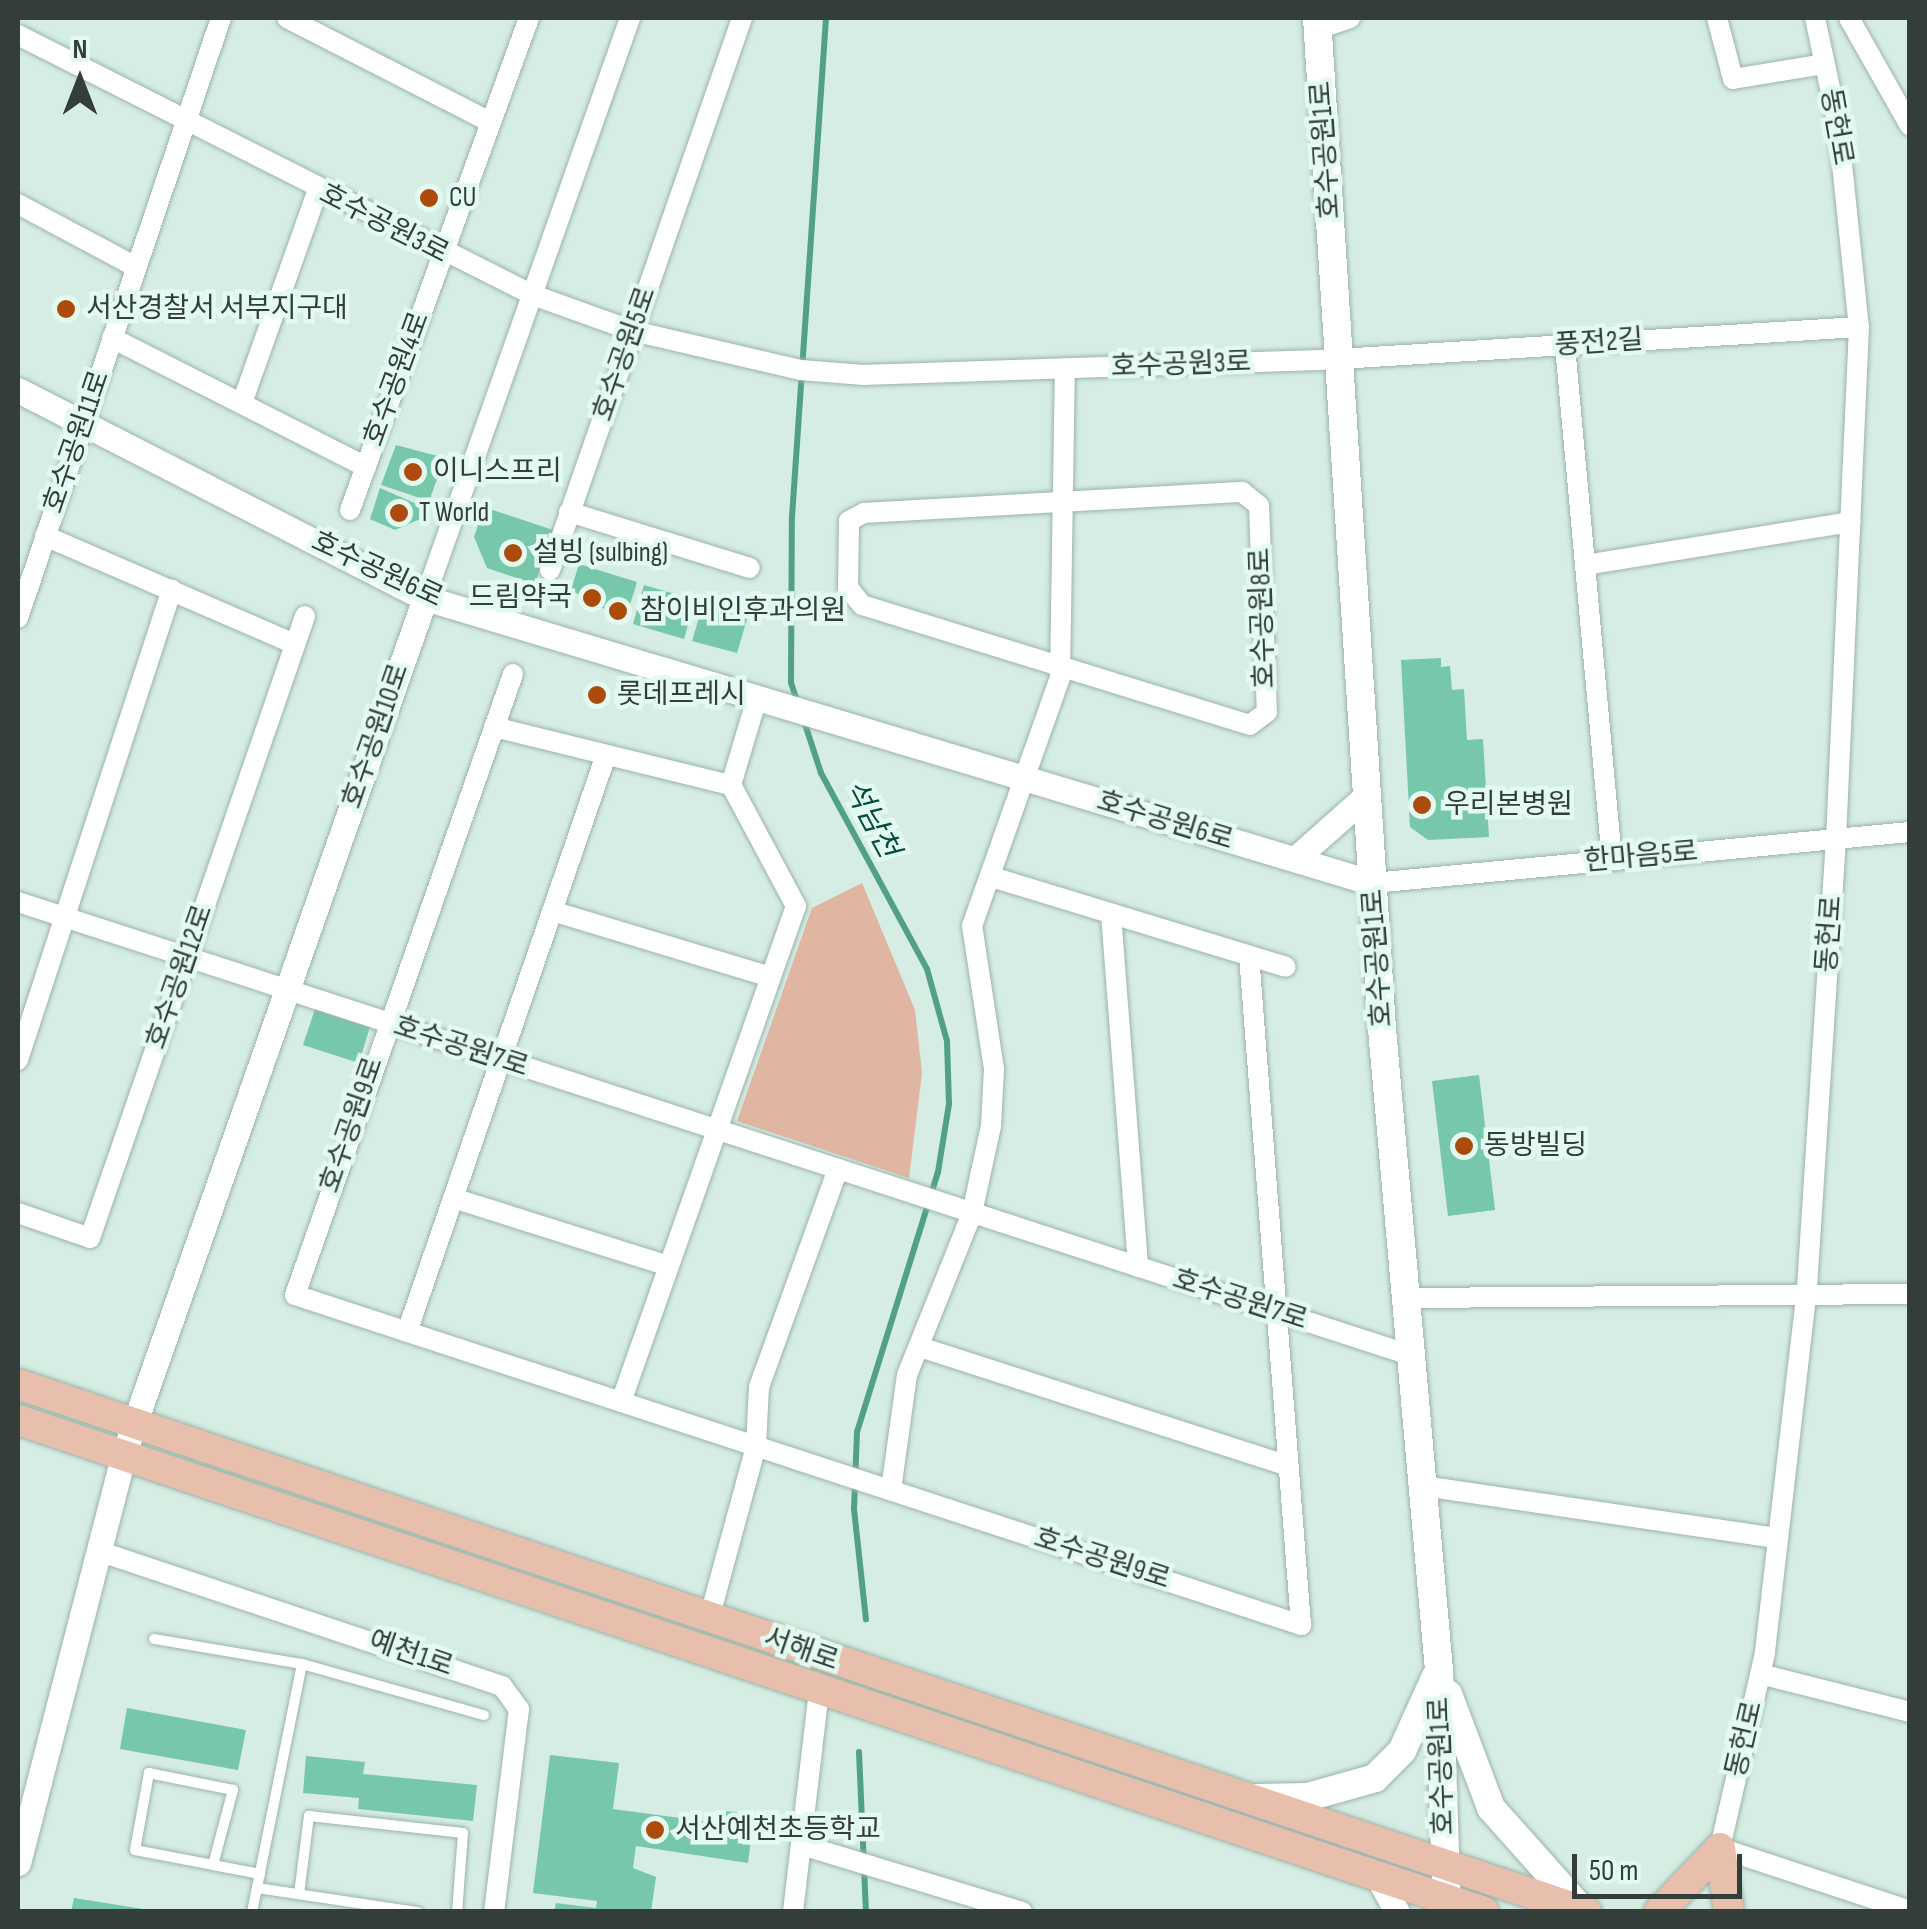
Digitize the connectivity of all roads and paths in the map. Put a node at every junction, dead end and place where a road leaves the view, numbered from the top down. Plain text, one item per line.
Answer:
1 (221, 18) edge
2 (286, 18) edge
3 (528, 18) edge
4 (630, 18) edge
5 (742, 18) edge
6 (1350, 18) edge
7 (1717, 18) edge
8 (1814, 18) edge
9 (1850, 18) edge
10 (1318, 23) edge
11 (18, 35) edge
12 (1825, 64) junction
13 (185, 122) junction
14 (490, 122) junction
15 (1910, 126) edge
16 (318, 190) junction
17 (18, 204) edge
18 (442, 254) junction
19 (136, 266) junction
20 (533, 296) junction
21 (1859, 327) junction
22 (633, 330) junction
23 (112, 338) junction
24 (1565, 346) junction
25 (1339, 360) junction
26 (1065, 368) junction
27 (18, 390) edge
28 (242, 403) junction
29 (84, 424) junction
30 (366, 467) junction
31 (1063, 502) junction
32 (350, 510) dead end
33 (570, 512) junction
34 (1850, 522) junction
35 (45, 536) junction
36 (1585, 565) junction
37 (750, 568) dead end
38 (550, 570) dead end
39 (172, 590) junction
40 (425, 598) junction
41 (304, 616) dead end
42 (18, 618) edge
43 (294, 644) junction
44 (1060, 666) junction
45 (513, 674) dead end
46 (757, 698) junction
47 (494, 727) junction
48 (606, 755) junction
49 (1028, 780) junction
50 (730, 786) junction
51 (1367, 795) junction
52 (1910, 832) edge
53 (1836, 839) junction
54 (1295, 859) junction
55 (1612, 860) junction
56 (992, 876) junction
57 (1373, 882) junction
58 (18, 902) edge
59 (552, 911) junction
60 (1111, 914) junction
61 (64, 918) junction
62 (1249, 956) junction
63 (188, 958) junction
64 (1286, 967) dead end
65 (770, 977) junction
66 (288, 990) junction
67 (387, 1022) junction
68 (18, 1060) edge
69 (501, 1060) junction
70 (720, 1130) junction
71 (838, 1169) junction
72 (453, 1198) junction
73 (962, 1209) junction
74 (18, 1213) edge
75 (669, 1266) junction
76 (1138, 1266) junction
77 (1910, 1294) edge
78 (1806, 1297) junction
79 (1408, 1298) junction
80 (1274, 1311) junction
81 (408, 1332) junction
82 (920, 1347) junction
83 (1414, 1356) junction
84 (18, 1384) edge
85 (621, 1402) junction
86 (18, 1420) edge
87 (134, 1425) junction
88 (756, 1446) junction
89 (123, 1456) junction
90 (1285, 1465) junction
91 (1424, 1486) junction
92 (891, 1490) junction
93 (1778, 1538) junction
94 (98, 1551) junction
95 (709, 1618) junction
96 (154, 1639) dead end
97 (302, 1664) junction
98 (1438, 1670) junction
99 (1760, 1674) junction
100 (819, 1689) junction
101 (1910, 1712) edge
102 (484, 1714) dead end
103 (1236, 1796) junction
104 (802, 1845) junction
105 (1720, 1848) junction
106 (18, 1864) edge
107 (213, 1865) junction
108 (1446, 1866) junction
109 (260, 1874) junction
110 (1377, 1876) junction
111 (257, 1888) junction
112 (299, 1894) junction
113 (1447, 1905) edge
114 (1584, 1911) edge
115 (1910, 1911) edge
116 (252, 1912) edge
117 (418, 1912) edge
118 (456, 1912) edge
119 (494, 1912) edge
120 (793, 1912) edge
121 (1022, 1912) edge
122 (1398, 1912) edge
123 (1484, 1912) edge
124 (1659, 1912) edge
125 (1729, 1912) edge

1 - 13 street, 호수공원11로
2 - 14 street
3 - 14 street, 호수공원4로
4 - 20 street, 호수공원10로
5 - 22 street, 호수공원5로
6 - 10 street
7 - 12 street
8 - 12 street, 동헌로
9 - 15 street
10 - 25 main road, 호수공원1로
11 - 13 street, 호수공원3로
12 - 21 street, 동헌로
13 - 16 street, 호수공원3로
13 - 19 street, 호수공원11로
14 - 18 street, 호수공원4로
16 - 18 street, 호수공원3로
16 - 28 street
17 - 19 street
18 - 20 street, 호수공원3로
18 - 30 street, 호수공원4로
19 - 23 street, 호수공원11로
20 - 22 street, 호수공원3로
20 - 40 street, 호수공원10로
21 - 24 street, 풍전2길
21 - 34 street, 동헌로
22 - 26 street, 호수공원3로
22 - 33 street, 호수공원5로
23 - 28 street, 호수공원4로
23 - 29 street, 호수공원11로
24 - 25 street, 풍전2길
24 - 36 street
25 - 26 street, 호수공원3로
25 - 51 main road, 호수공원1로
26 - 31 street
27 - 29 street, 호수공원6로
28 - 30 street, 호수공원4로
29 - 35 street, 호수공원11로
29 - 40 street, 호수공원6로
30 - 32 street, 호수공원4로
31 - 44 street
31 - 44 street, 호수공원8로
31 - 44 street, 호수공원8로
33 - 37 street
33 - 38 street, 호수공원5로
34 - 36 street
34 - 53 street, 동헌로
35 - 39 street
35 - 42 street, 호수공원11로
36 - 55 street
39 - 43 street
39 - 61 street
40 - 46 street, 호수공원6로
40 - 66 street, 호수공원10로
41 - 43 street, 호수공원12로
43 - 63 street, 호수공원12로
44 - 49 street
45 - 47 street, 호수공원9로
46 - 49 street, 호수공원6로
46 - 50 street
47 - 48 street
47 - 67 street, 호수공원9로
48 - 50 street
48 - 59 street
49 - 54 street, 호수공원6로
49 - 56 street
50 - 65 street
51 - 54 street
51 - 57 main road, 호수공원1로
52 - 53 street, 한마음5로
53 - 55 street, 한마음5로
53 - 78 street, 동헌로
54 - 57 street, 호수공원6로
55 - 57 street, 한마음5로
56 - 60 street
56 - 73 street
57 - 79 main road, 호수공원1로
58 - 61 street, 호수공원7로
59 - 65 street
59 - 69 street
60 - 62 street
60 - 76 street
61 - 63 street, 호수공원7로
61 - 68 street
62 - 64 street
62 - 80 street, 호수공원9로
63 - 66 street, 호수공원7로
63 - 74 street, 호수공원12로
65 - 70 street
66 - 67 street, 호수공원7로
66 - 87 street, 호수공원10로
67 - 69 street, 호수공원7로
67 - 81 street, 호수공원9로
69 - 70 street, 호수공원7로
69 - 72 street
70 - 71 street, 호수공원7로
70 - 75 street
71 - 73 street, 호수공원7로
71 - 88 street
72 - 75 street
72 - 81 street
73 - 76 street, 호수공원7로
73 - 82 street
75 - 85 street
76 - 80 street, 호수공원7로
77 - 78 street
78 - 79 street
78 - 93 street, 동헌로
79 - 83 main road, 호수공원1로
80 - 83 street, 호수공원7로
80 - 90 street, 호수공원9로
81 - 85 street, 호수공원9로
82 - 90 street
82 - 92 street
83 - 91 main road, 호수공원1로
84 - 87 main road, 서해로
85 - 88 street, 호수공원9로
86 - 89 main road, 서해로
87 - 89 street, 호수공원10로
87 - 95 main road, 서해로
88 - 92 street, 호수공원9로
88 - 95 street
89 - 94 street
89 - 100 main road, 서해로
90 - 92 street, 호수공원9로
91 - 93 street
91 - 98 main road, 호수공원1로
93 - 99 street, 동헌로
94 - 106 street
94 - 119 street, 예천1로
95 - 103 main road, 서해로
96 - 97 lane
97 - 102 lane
97 - 109 lane
98 - 103 main road
98 - 108 main road, 호수공원1로
98 - 114 main road
99 - 101 street
99 - 105 street, 동헌로
100 - 104 street
100 - 110 main road, 서해로
103 - 108 main road, 서해로
104 - 120 street
104 - 121 street
105 - 115 street
105 - 124 main road
105 - 125 main road
107 - 107 lane
107 - 109 lane
108 - 113 main road, 호수공원1로
108 - 114 main road, 서해로
109 - 111 lane
110 - 113 main road, 서해로
110 - 122 street
111 - 112 lane
111 - 116 lane
112 - 117 lane
112 - 118 lane
113 - 123 main road, 서해로

